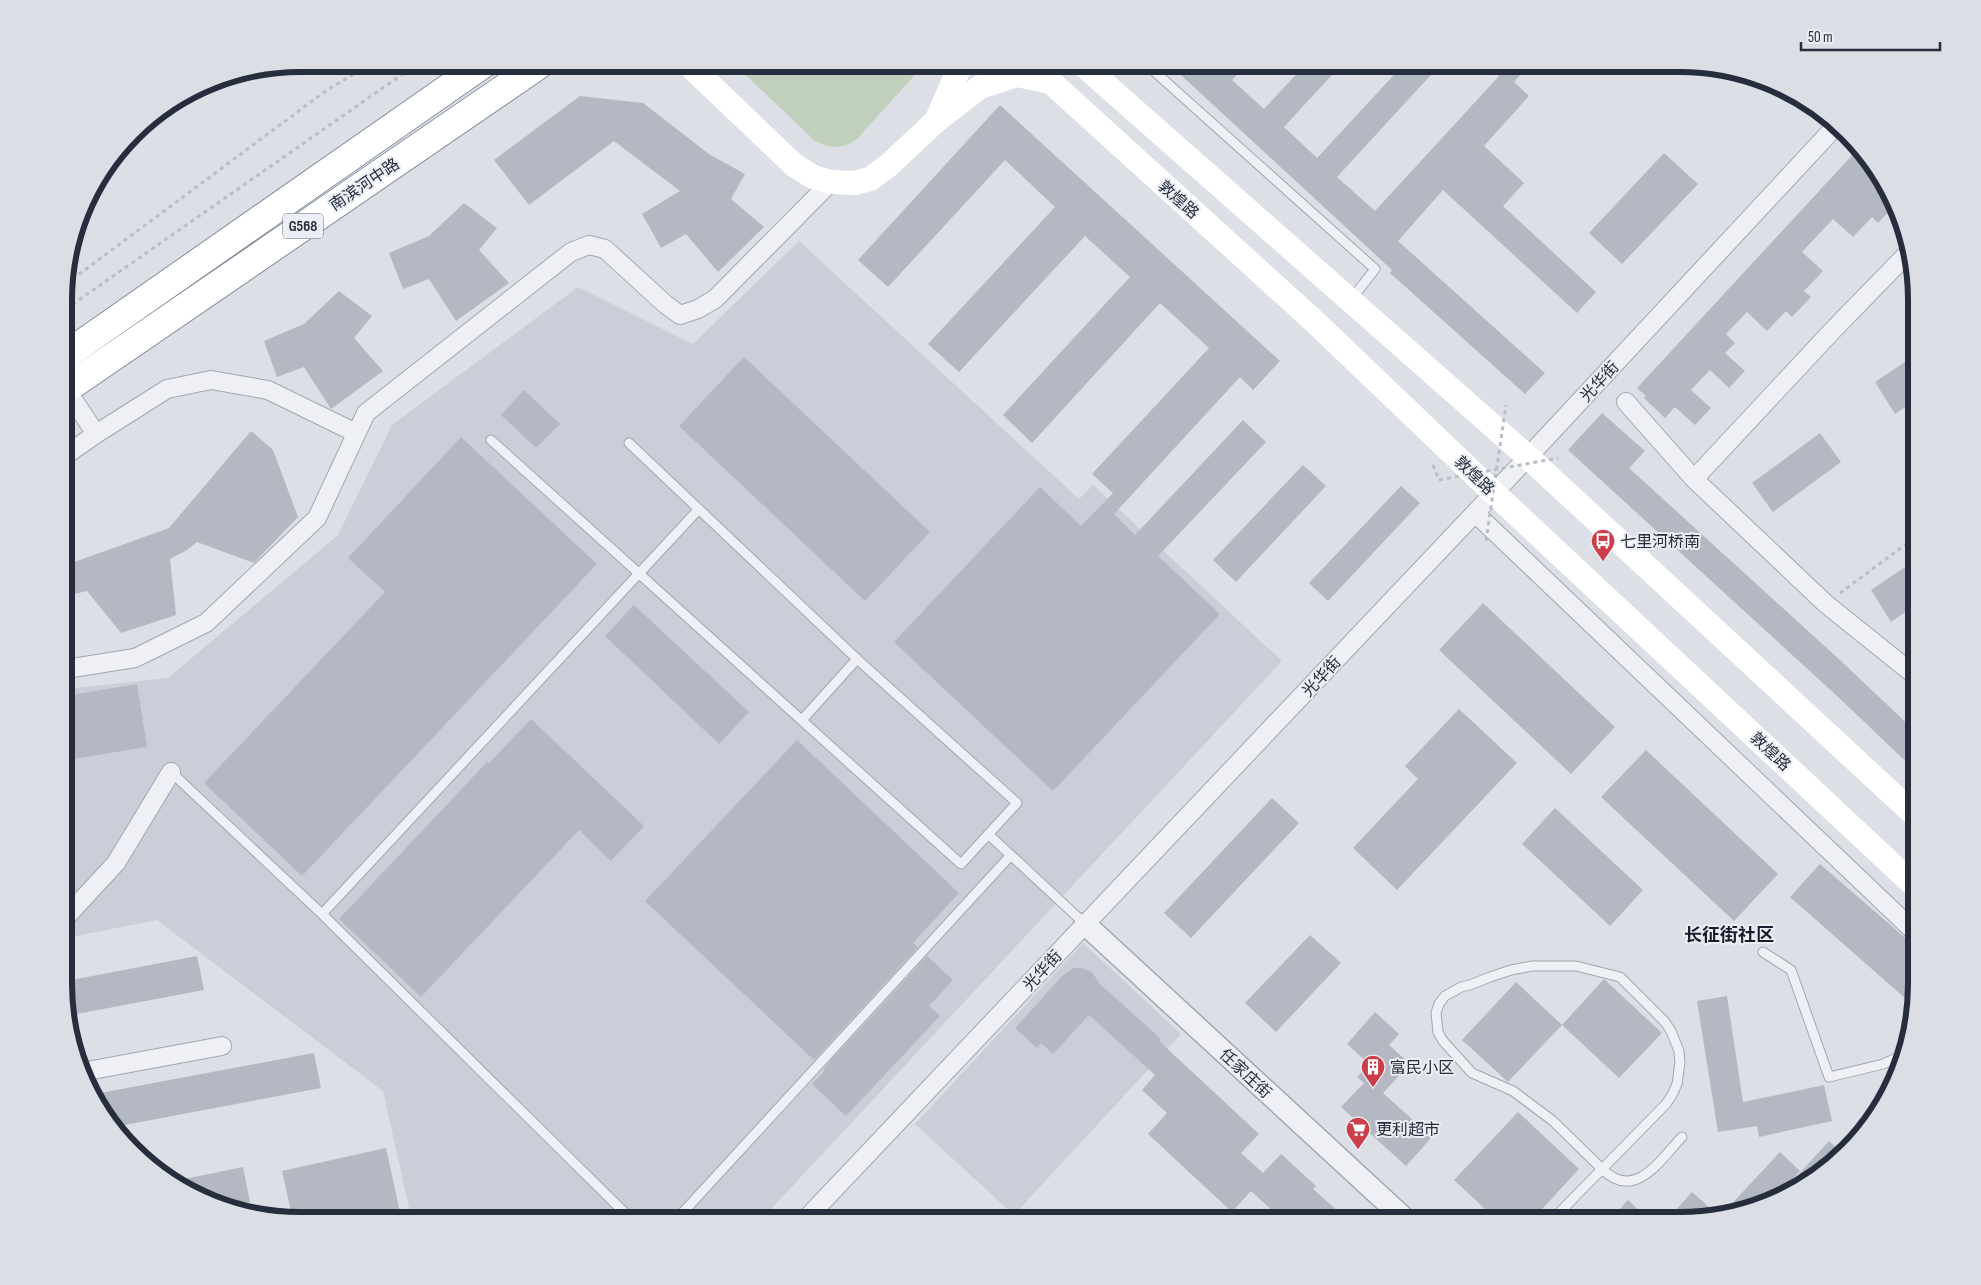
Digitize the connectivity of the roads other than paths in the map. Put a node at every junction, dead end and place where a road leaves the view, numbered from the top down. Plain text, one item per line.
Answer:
1 (472, 72) edge
2 (528, 72) edge
3 (696, 72) edge
4 (957, 72) edge
5 (1040, 72) edge
6 (1091, 72) edge
7 (1155, 72) edge
8 (1051, 82) junction
9 (936, 121) junction
10 (1832, 130) edge
11 (831, 182) junction
12 (1904, 257) edge
13 (1351, 301) junction
14 (72, 351) edge
15 (72, 385) edge
16 (72, 398) edge
17 (1626, 402) dead end
18 (356, 433) junction
19 (96, 434) junction
20 (491, 440) dead end
21 (629, 443) dead end
22 (72, 451) edge
23 (1528, 457) junction
24 (1694, 478) junction
25 (1494, 493) junction
26 (698, 509) junction
27 (1475, 513) junction
28 (639, 573) junction
29 (857, 659) junction
30 (72, 668) edge
31 (1908, 670) edge
32 (802, 720) junction
33 (170, 772) joint
34 (1908, 809) edge
35 (988, 834) junction
36 (1011, 856) junction
37 (1908, 880) edge
38 (72, 911) edge
39 (322, 914) junction
40 (1085, 924) junction
41 (1908, 925) edge
42 (1763, 952) dead end
43 (222, 1046) dead end
44 (1896, 1058) edge
45 (89, 1071) edge
46 (1682, 1137) dead end
47 (1602, 1169) junction
48 (624, 1212) edge
49 (682, 1212) edge
50 (813, 1212) edge
51 (1396, 1212) edge
52 (1560, 1212) edge

1 - 14 highway, 南滨河中路 / G568
2 - 15 highway, 南滨河中路 / G568
3 - 11 main road
4 - 9 main road
5 - 8 main road, 敦煌路
6 - 13 main road
7 - 13 lane
8 - 9 main road
8 - 25 main road, 敦煌路
9 - 11 main road
10 - 23 street, 光华街
11 - 18 street
12 - 24 street
13 - 23 main road
16 - 19 street
17 - 24 street
18 - 19 street
18 - 30 street
19 - 22 street
20 - 28 lane
21 - 26 lane
23 - 25 street, 光华街
23 - 34 main road
24 - 31 street
25 - 27 street, 光华街
25 - 37 main road, 敦煌路
26 - 28 lane
26 - 29 lane
27 - 40 street, 光华街
27 - 41 street
28 - 32 lane
28 - 39 lane
29 - 32 lane
29 - 35 lane
32 - 35 lane
33 - 38 street
33 - 39 lane
35 - 36 lane
36 - 40 lane
36 - 49 lane
39 - 48 lane
40 - 50 street, 光华街
40 - 51 street, 任家庄街
42 - 44 lane
43 - 45 street
46 - 47 lane
47 - 47 lane
47 - 52 lane

